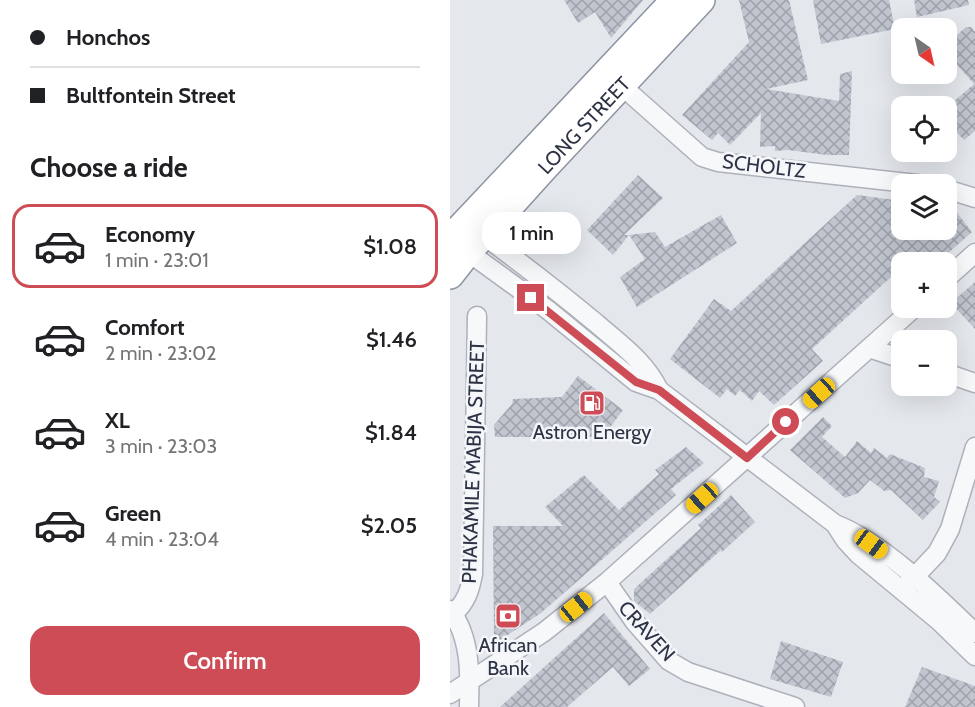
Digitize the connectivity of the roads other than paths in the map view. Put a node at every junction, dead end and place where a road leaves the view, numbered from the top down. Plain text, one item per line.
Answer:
1 (675, 0) edge
2 (701, 0) edge
3 (614, 79) junction
4 (891, 181) edge
5 (957, 192) edge
6 (975, 198) edge
7 (461, 234) edge
8 (975, 253) edge
9 (957, 269) edge
10 (450, 275) edge
11 (477, 316) dead end
12 (903, 318) edge
13 (869, 348) junction
14 (891, 355) edge
15 (957, 377) edge
16 (975, 383) edge
17 (975, 447) edge
18 (747, 458) junction
19 (607, 582) junction
20 (908, 584) junction
21 (452, 612) edge
22 (975, 633) edge
23 (975, 656) edge
24 (470, 682) junction
25 (450, 694) edge
26 (469, 707) edge
27 (795, 707) edge

1 - 3 highway, LONG STREET
2 - 3 highway, LONG STREET
3 - 4 street, SCHOLTZ
3 - 7 highway, LONG STREET
5 - 6 street
7 - 10 highway, LONG STREET
7 - 18 street
8 - 9 street
11 - 21 street, PHAKAMILE MABIJA STREET
12 - 13 street
13 - 14 street
13 - 18 street
15 - 16 street
17 - 20 street
18 - 19 street
18 - 20 street
19 - 24 street
19 - 27 street, CRAVEN
20 - 22 street
20 - 23 street
21 - 24 street, PHAKAMILE MABIJA STREET
24 - 25 street
24 - 26 street, PHAKAMILE MABIJA STREET

